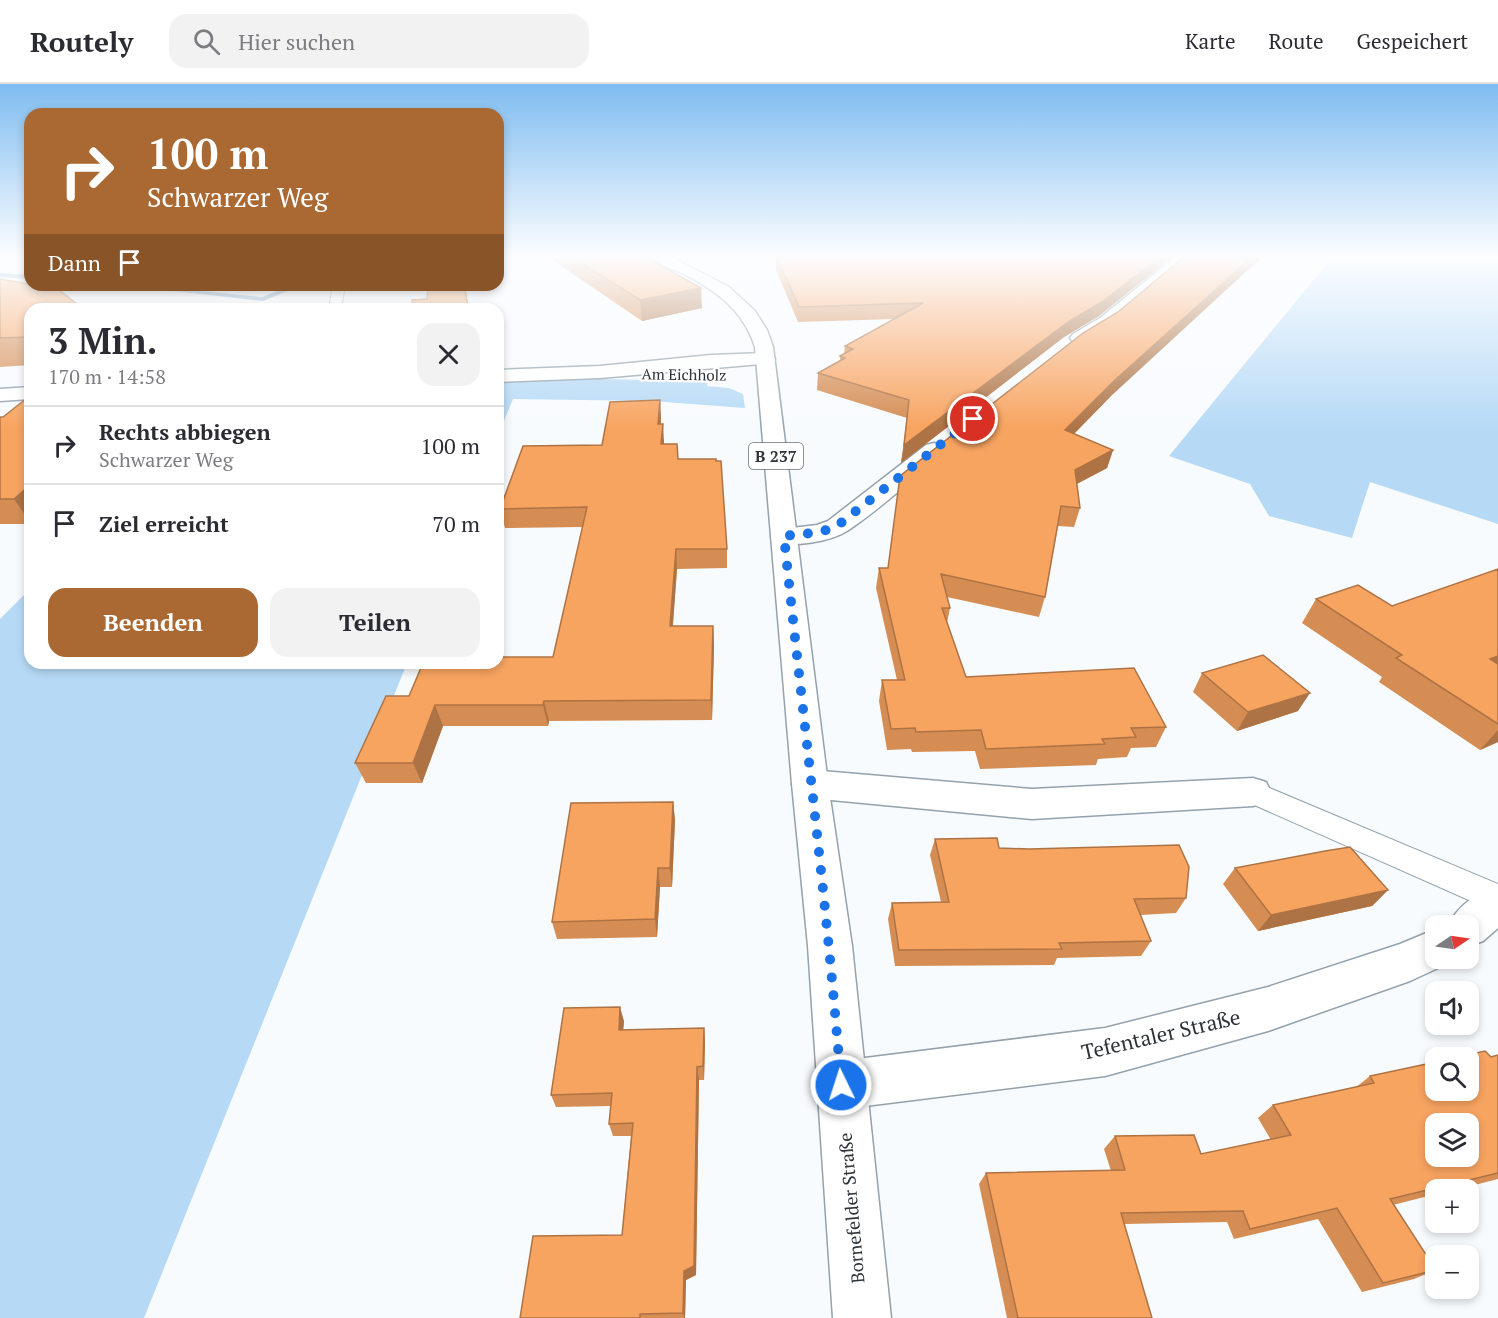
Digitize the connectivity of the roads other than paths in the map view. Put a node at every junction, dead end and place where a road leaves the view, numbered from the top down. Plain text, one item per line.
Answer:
1 (749, 314) edge
2 (1116, 314) edge
3 (1062, 350) edge
4 (767, 368) junction
5 (504, 376) edge
6 (24, 393) edge
7 (0, 395) edge
8 (952, 436) edge
9 (784, 536) junction
10 (810, 784) junction
11 (1253, 792) joint
12 (1498, 898) edge
13 (1498, 903) edge
14 (1479, 919) edge
15 (1425, 954) edge
16 (841, 1085) junction
17 (862, 1318) edge

1 - 4 main road, Bornefelder Straße / B 237
2 - 3 main road
4 - 5 main road, Am Eichholz
4 - 9 main road, Bornefelder Straße / B 237
6 - 7 main road
8 - 9 main road
9 - 10 main road, Bornefelder Straße / B 237
10 - 11 main road
10 - 16 main road, Bornefelder Straße / B 237
11 - 12 lane
13 - 14 main road
15 - 16 main road, Tefentaler Straße
16 - 17 main road, Bornefelder Straße / B 237

